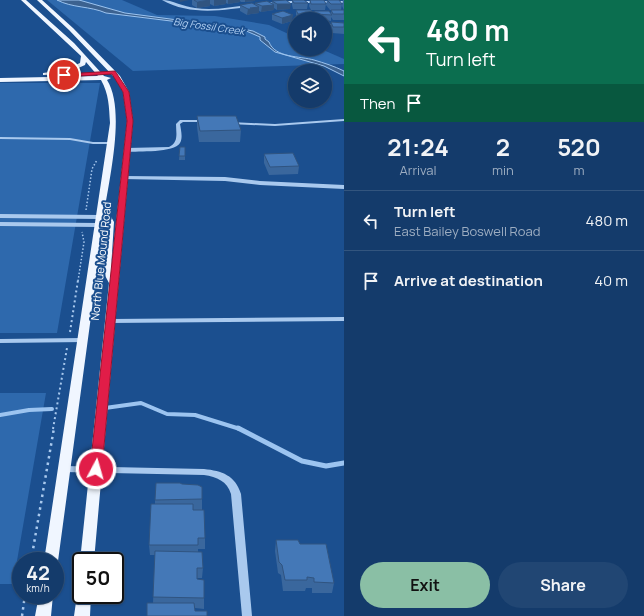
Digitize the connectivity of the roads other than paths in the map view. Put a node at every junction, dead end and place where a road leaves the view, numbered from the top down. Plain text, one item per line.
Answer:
1 (23, 0) edge
2 (29, 0) edge
3 (39, 0) edge
4 (164, 0) edge
5 (344, 2) edge
6 (332, 25) edge
7 (344, 25) edge
8 (84, 56) junction
9 (116, 75) junction
10 (0, 76) edge
11 (28, 76) junction
12 (101, 76) junction
13 (0, 80) edge
14 (344, 120) edge
15 (216, 122) edge
16 (223, 122) edge
17 (0, 138) edge
18 (111, 143) junction
19 (127, 150) junction
20 (125, 178) junction
21 (344, 187) edge
22 (0, 216) edge
23 (99, 221) junction
24 (0, 224) edge
25 (114, 283) junction
26 (344, 319) edge
27 (110, 321) junction
28 (82, 340) junction
29 (0, 341) edge
30 (64, 469) junction
31 (96, 469) junction
32 (52, 552) edge
33 (88, 552) edge
34 (45, 604) edge
35 (83, 604) edge
36 (43, 616) edge
37 (82, 616) edge
38 (247, 616) edge

1 - 2 main road, North Blue Mound Road
1 - 8 main road, North Blue Mound Road
3 - 9 main road, North Blue Mound Road
4 - 5 street
6 - 7 street
8 - 11 main road
8 - 12 main road, North Blue Mound Road
9 - 12 main road
9 - 19 main road, North Blue Mound Road
10 - 11 main road
11 - 12 main road
12 - 13 main road
12 - 18 main road, North Blue Mound Road
14 - 16 street
15 - 19 street
17 - 18 street
18 - 23 main road, North Blue Mound Road
19 - 20 main road, North Blue Mound Road
20 - 21 street
20 - 25 main road, North Blue Mound Road
22 - 23 street
23 - 24 street
23 - 25 main road
23 - 28 main road, North Blue Mound Road
25 - 27 main road, North Blue Mound Road
26 - 27 street
27 - 31 main road, North Blue Mound Road
28 - 29 street
28 - 30 main road, North Blue Mound Road
30 - 31 street
30 - 32 main road, North Blue Mound Road
31 - 33 main road, North Blue Mound Road
31 - 38 street
34 - 36 main road
35 - 37 main road

